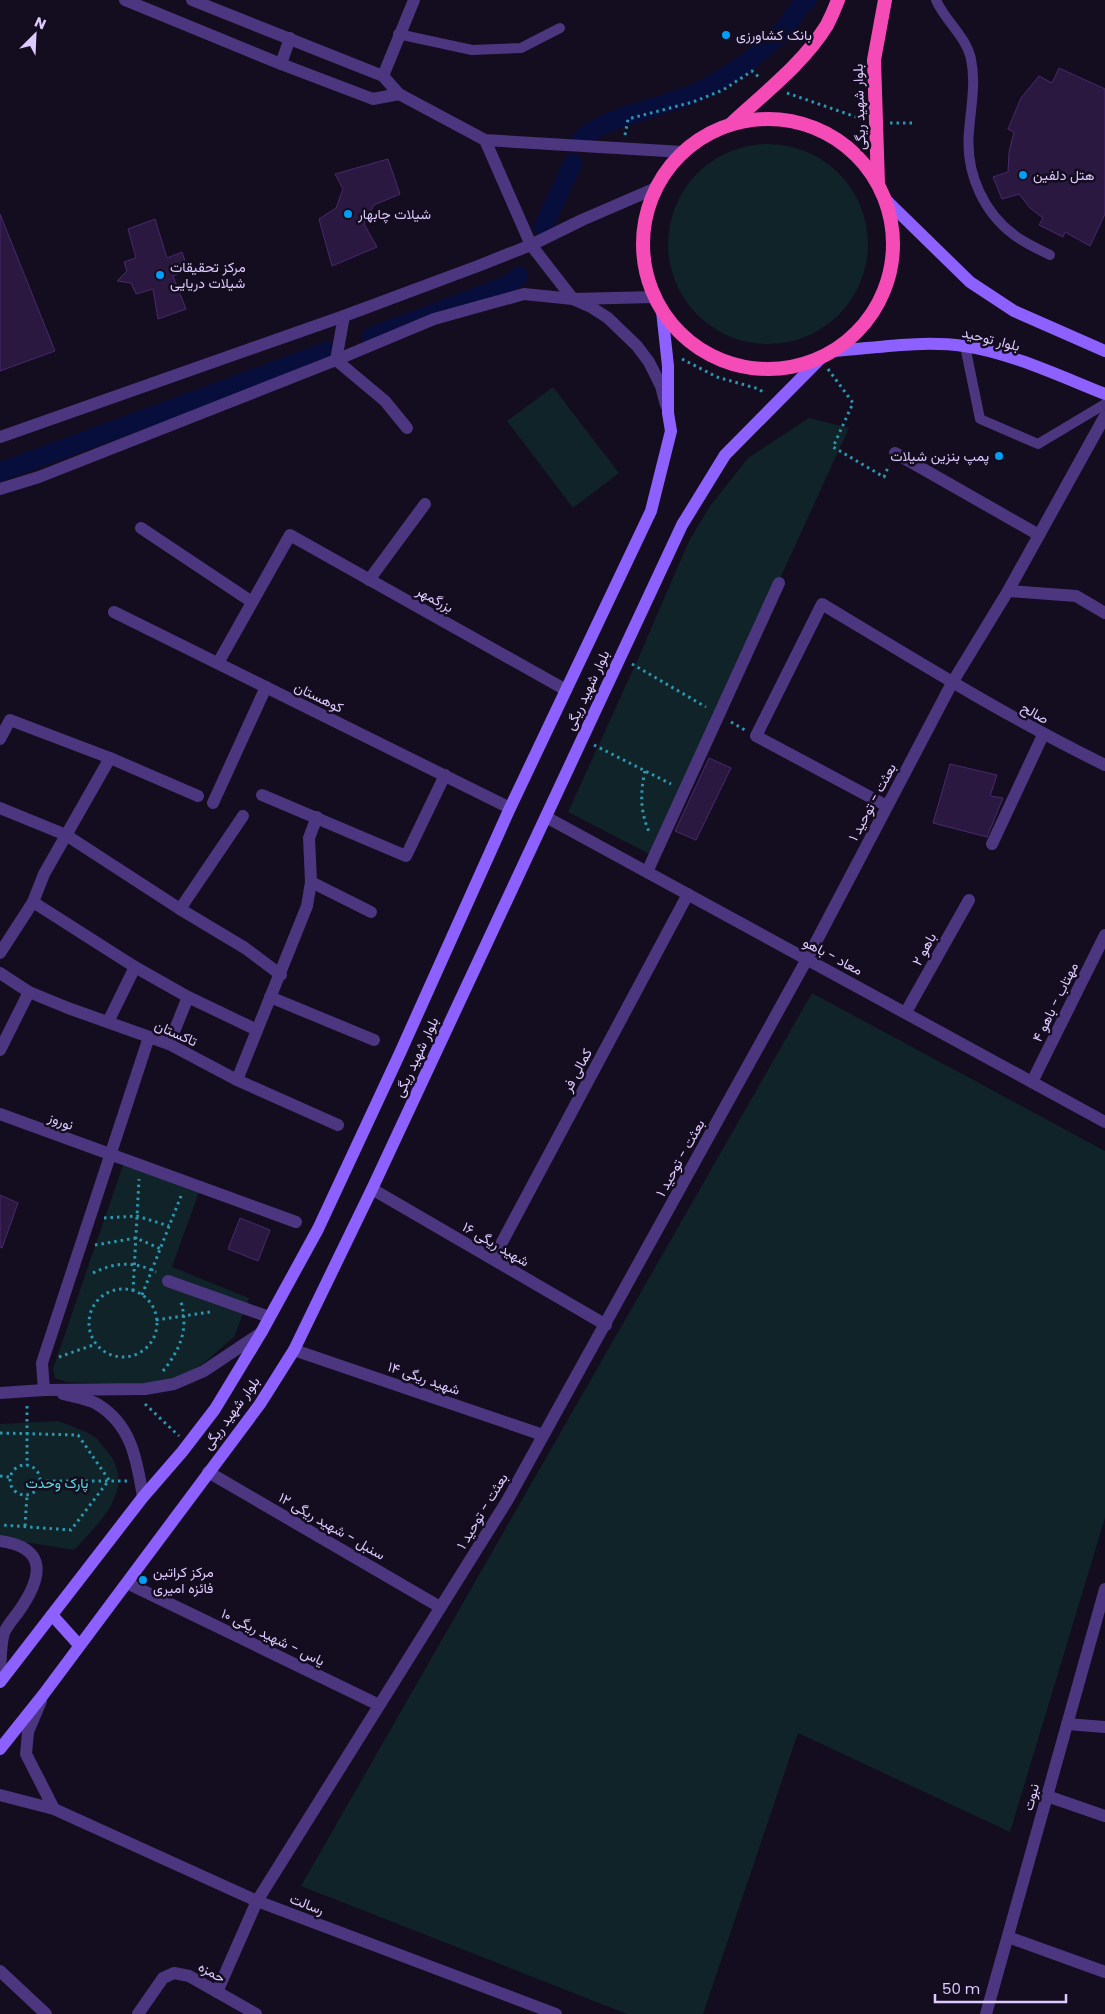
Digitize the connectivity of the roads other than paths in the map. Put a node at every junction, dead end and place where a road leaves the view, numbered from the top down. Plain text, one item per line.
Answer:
1 (125, 0) edge
2 (192, 0) edge
3 (414, 0) edge
4 (838, 0) edge
5 (885, 0) edge
6 (936, 0) edge
7 (560, 28) dead end
8 (398, 34) junction
9 (290, 38) junction
10 (281, 64) junction
11 (383, 76) junction
12 (399, 94) junction
13 (729, 126) junction
14 (484, 140) junction
15 (683, 152) junction
16 (878, 184) junction
17 (656, 188) junction
18 (884, 198) junction
19 (531, 246) junction
20 (1050, 256) dead end
21 (655, 297) junction
22 (573, 299) junction
23 (662, 311) junction
24 (344, 316) junction
25 (965, 346) junction
26 (834, 351) junction
27 (1105, 351) edge
28 (821, 358) junction
29 (336, 360) junction
30 (1105, 394) edge
31 (1105, 404) edge
32 (668, 413) junction
33 (1105, 416) edge
34 (408, 428) dead end
35 (0, 437) edge
36 (895, 453) road end
37 (0, 489) edge
38 (425, 504) dead end
39 (140, 528) dead end
40 (1039, 535) junction
41 (369, 580) junction
42 (780, 583) dead end
43 (1008, 591) junction
44 (252, 602) junction
45 (114, 612) dead end
46 (1105, 613) edge
47 (218, 663) junction
48 (952, 683) junction
49 (266, 687) junction
50 (566, 690) junction
51 (1043, 735) junction
52 (0, 739) edge
53 (110, 758) junction
54 (1105, 765) edge
55 (445, 776) junction
56 (262, 795) dead end
57 (198, 796) dead end
58 (213, 802) dead end
59 (887, 806) junction
60 (0, 808) edge
61 (510, 808) junction
62 (243, 816) dead end
63 (317, 817) junction
64 (546, 817) junction
65 (66, 835) junction
66 (992, 844) dead end
67 (647, 872) junction
68 (311, 882) junction
69 (688, 894) junction
70 (969, 900) dead end
71 (33, 902) junction
72 (180, 909) junction
73 (371, 912) dead end
74 (1105, 934) edge
75 (0, 953) edge
76 (806, 959) junction
77 (135, 967) junction
78 (0, 973) edge
79 (280, 975) junction
80 (29, 992) junction
81 (188, 997) junction
82 (270, 997) junction
83 (906, 1012) junction
84 (108, 1022) junction
85 (257, 1030) junction
86 (149, 1037) junction
87 (374, 1040) dead end
88 (169, 1044) junction
89 (0, 1050) edge
90 (237, 1080) junction
91 (1032, 1082) junction
92 (0, 1114) edge
93 (1105, 1122) edge
94 (338, 1125) dead end
95 (111, 1156) junction
96 (372, 1189) junction
97 (296, 1222) dead end
98 (493, 1259) junction
99 (168, 1281) road end
100 (269, 1317) junction
101 (606, 1325) junction
102 (260, 1333) junction
103 (294, 1350) junction
104 (44, 1390) junction
105 (0, 1393) edge
106 (543, 1435) junction
107 (208, 1472) junction
108 (144, 1498) junction
109 (0, 1541) edge
110 (128, 1583) junction
111 (1105, 1589) edge
112 (440, 1607) junction
113 (1102, 1613) edge
114 (52, 1616) junction
115 (79, 1645) junction
116 (0, 1676) edge
117 (0, 1682) edge
118 (43, 1695) junction
119 (379, 1705) junction
120 (1067, 1724) junction
121 (1105, 1727) edge
122 (0, 1749) edge
123 (0, 1795) edge
124 (1047, 1796) junction
125 (54, 1809) junction
126 (1105, 1816) edge
127 (257, 1900) junction
128 (1008, 1937) junction
129 (0, 1971) edge
130 (1105, 1972) edge
131 (217, 1992) junction
132 (527, 2009) edge
133 (46, 2014) edge
134 (138, 2014) edge
135 (256, 2014) edge
136 (556, 2014) edge
137 (986, 2014) edge

1 - 10 street
2 - 9 street
3 - 8 street
4 - 13 highway
5 - 16 highway, بلوار شهید ریگی
6 - 20 lane
7 - 8 lane
8 - 11 street
9 - 10 street
9 - 11 street
10 - 12 street
11 - 12 street
12 - 14 street
13 - 15 highway
13 - 16 highway
14 - 15 street
14 - 19 street
15 - 17 highway
16 - 18 highway
17 - 19 street
17 - 21 highway
18 - 26 highway
18 - 27 main road
19 - 22 street
19 - 24 street
21 - 22 street
21 - 23 highway
22 - 29 street
22 - 32 street
23 - 28 highway
23 - 32 main road, بلوار شهید ریگی
24 - 29 street
24 - 35 street
25 - 26 main road, بلوار توحید
25 - 30 main road, بلوار توحید
25 - 31 lane
26 - 28 highway
28 - 64 main road, بلوار شهید ریگی
29 - 34 street
29 - 37 street
32 - 50 main road, بلوار شهید ریگی
33 - 40 street, بعثت - توحید ۱
36 - 40 street
38 - 41 street
39 - 44 street
40 - 43 street, بعثت - توحید ۱
41 - 44 street, بزرگمهر
41 - 50 street, بزرگمهر
42 - 67 street
43 - 46 street
43 - 48 street, بعثت - توحید ۱
44 - 47 street
45 - 47 street, کوهستان
47 - 49 street, کوهستان
48 - 51 street, صالح
48 - 59 street, بعثت - توحید ۱
48 - 59 street, صالح
49 - 55 street, کوهستان
49 - 58 street
50 - 61 main road, بلوار شهید ریگی
51 - 54 street, صالح
51 - 66 street
52 - 53 street
53 - 57 street
53 - 65 street
55 - 61 street, کوهستان
55 - 63 street
56 - 63 street
59 - 76 street, بعثت - توحید ۱
60 - 65 street
61 - 100 main road, بلوار شهید ریگی
62 - 72 street
63 - 68 street
64 - 67 street, معاد - باهو
64 - 96 main road, بلوار شهید ریگی
65 - 71 street
65 - 72 street
67 - 69 street, معاد - باهو
68 - 73 street
68 - 79 street
69 - 76 street, معاد - باهو
69 - 98 street, کمالی فر
70 - 83 street, باهو ۲
71 - 75 street
71 - 77 street
72 - 79 street
74 - 91 street, مهتاب - باهو ۴
76 - 83 street, معاد - باهو
76 - 101 street, بعثت - توحید ۱
77 - 81 street
77 - 84 street
78 - 80 street, تاکستان
79 - 82 street
80 - 84 street, تاکستان
80 - 89 street
81 - 85 street
81 - 88 street
82 - 85 street
82 - 87 street
83 - 91 street, معاد - باهو
84 - 86 street, تاکستان
85 - 90 street
86 - 88 street, تاکستان
86 - 95 street
88 - 90 street, تاکستان
90 - 94 street, تاکستان
91 - 93 street, معاد - باهو
92 - 95 street, نوروز
95 - 97 street, نوروز
95 - 104 street
96 - 98 street, شهید ریگی ۱۶
96 - 103 main road, بلوار شهید ریگی
98 - 101 street, شهید ریگی ۱۶
99 - 100 street
100 - 102 main road, بلوار شهید ریگی
101 - 106 street, بعثت - توحید ۱
102 - 104 street
102 - 108 main road, بلوار شهید ریگی
103 - 106 street, شهید ریگی ۱۴
103 - 107 main road, بلوار شهید ریگی
104 - 105 street
104 - 108 street
106 - 112 street, بعثت - توحید ۱
107 - 110 main road, بلوار شهید ریگی
107 - 112 street, سنبل - شهید ریگی ۱۲
108 - 114 main road, بلوار شهید ریگی
109 - 116 street
110 - 115 main road, بلوار شهید ریگی
110 - 119 street, یاس - شهید ریگی ۱۰
111 - 113 street, نبوت
112 - 119 street, بعثت - توحید ۱
113 - 120 street, نبوت
114 - 115 main road
114 - 117 main road, بلوار شهید ریگی
115 - 118 main road, بلوار شهید ریگی
118 - 122 main road, بلوار شهید ریگی
118 - 125 street
119 - 127 street, بعثت - توحید ۱
120 - 121 street
120 - 124 street, نبوت
123 - 125 street, رسالت
124 - 126 street
124 - 128 street, نبوت
125 - 127 street, رسالت
127 - 131 street, بعثت - توحید ۱
127 - 132 street, رسالت
128 - 130 street
128 - 137 street, نبوت
129 - 133 street
131 - 134 street, حمزه
131 - 135 street, حمزه
132 - 136 street, رسالت

